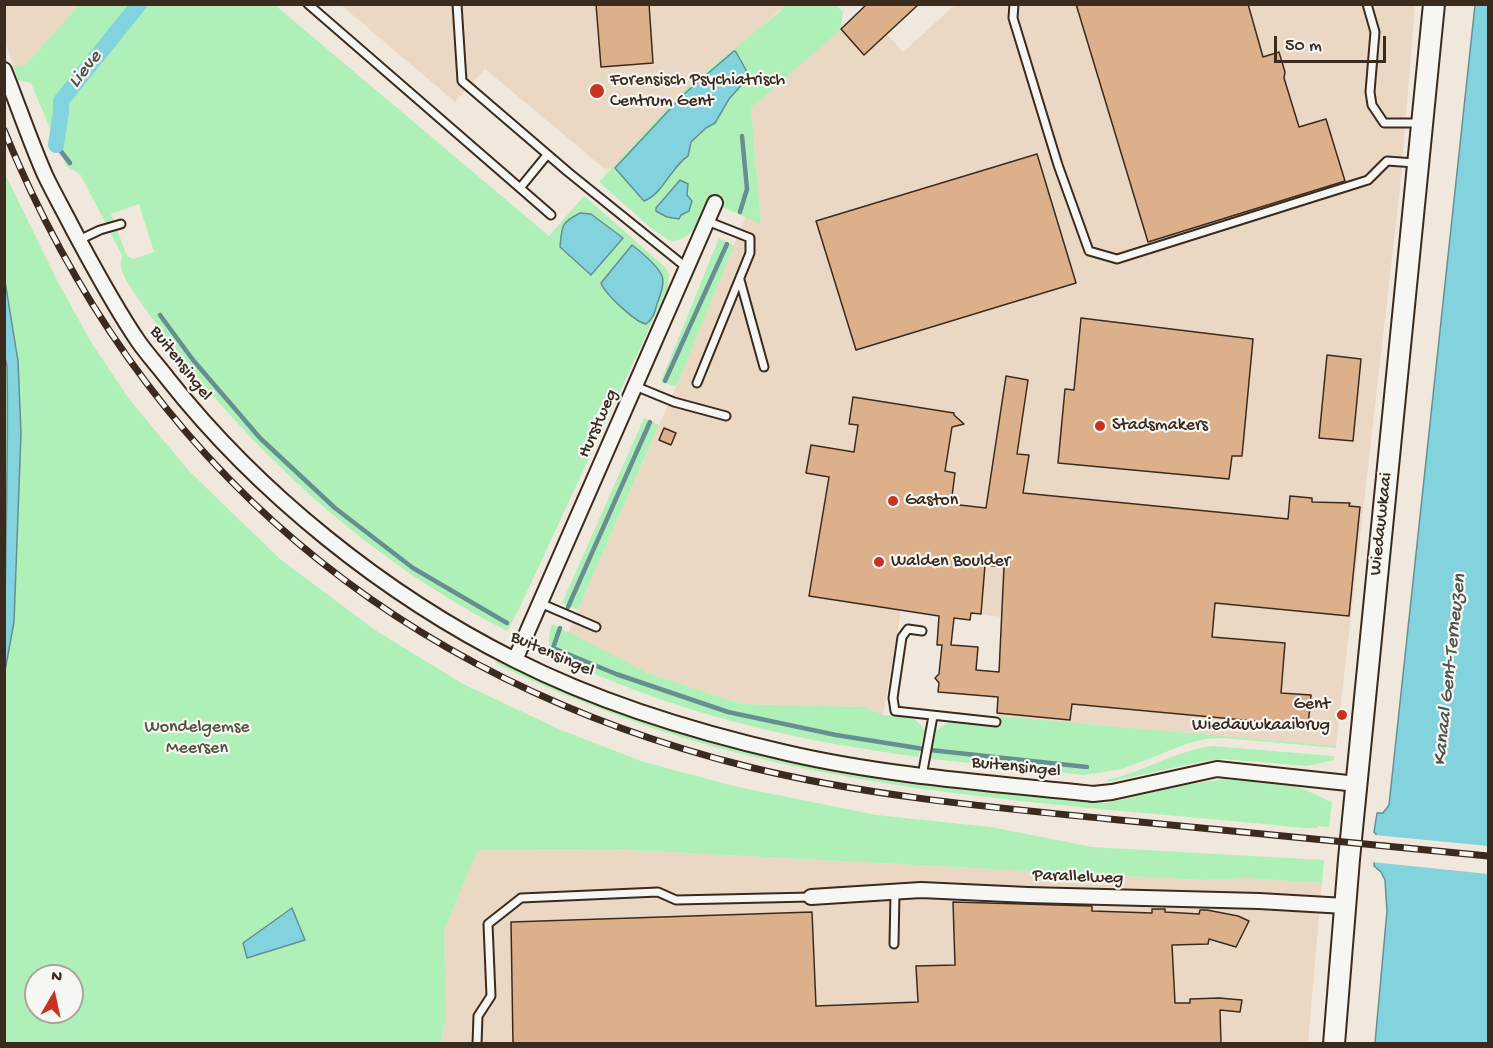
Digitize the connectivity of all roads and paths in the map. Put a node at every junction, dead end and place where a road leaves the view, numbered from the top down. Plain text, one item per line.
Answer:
1 (308, 4) edge
2 (457, 4) edge
3 (1014, 4) edge
4 (1367, 4) edge
5 (1434, 4) edge
6 (4, 70) edge
7 (1422, 123) junction
8 (547, 155) junction
9 (1418, 163) junction
10 (520, 188) junction
11 (715, 203) dead end
12 (551, 215) dead end
13 (706, 221) junction
14 (121, 224) dead end
15 (79, 240) junction
16 (687, 268) junction
17 (740, 280) junction
18 (764, 367) dead end
19 (697, 383) dead end
20 (635, 386) junction
21 (726, 416) dead end
22 (540, 603) junction
23 (596, 627) dead end
24 (922, 631) dead end
25 (515, 660) junction
26 (933, 716) junction
27 (996, 722) dead end
28 (922, 776) junction
29 (1357, 784) junction
30 (895, 893) junction
31 (811, 897) joint
32 (1345, 906) junction
33 (894, 944) dead end
34 (477, 1044) edge
35 (1334, 1044) edge

1 - 10 lane
2 - 8 lane
3 - 9 lane
4 - 7 lane
5 - 7 main road, Wiedauwkaai
6 - 15 street, Buitensingel
7 - 9 main road, Wiedauwkaai
8 - 10 lane
8 - 16 lane
9 - 29 main road, Wiedauwkaai
10 - 12 lane
11 - 13 street, Hurstweg
13 - 16 street, Hurstweg
13 - 17 lane
14 - 15 lane
15 - 25 street, Buitensingel
16 - 20 street, Hurstweg
17 - 18 lane
17 - 19 lane
20 - 21 lane
20 - 22 street, Hurstweg
22 - 23 lane
22 - 25 street, Hurstweg
24 - 26 lane
25 - 28 street, Buitensingel
26 - 27 lane
26 - 28 lane
28 - 29 street, Buitensingel
29 - 32 main road, Wiedauwkaai
30 - 31 street, Parallelweg
30 - 32 street, Parallelweg
30 - 33 lane
31 - 34 lane
32 - 35 main road, Wiedauwkaai

